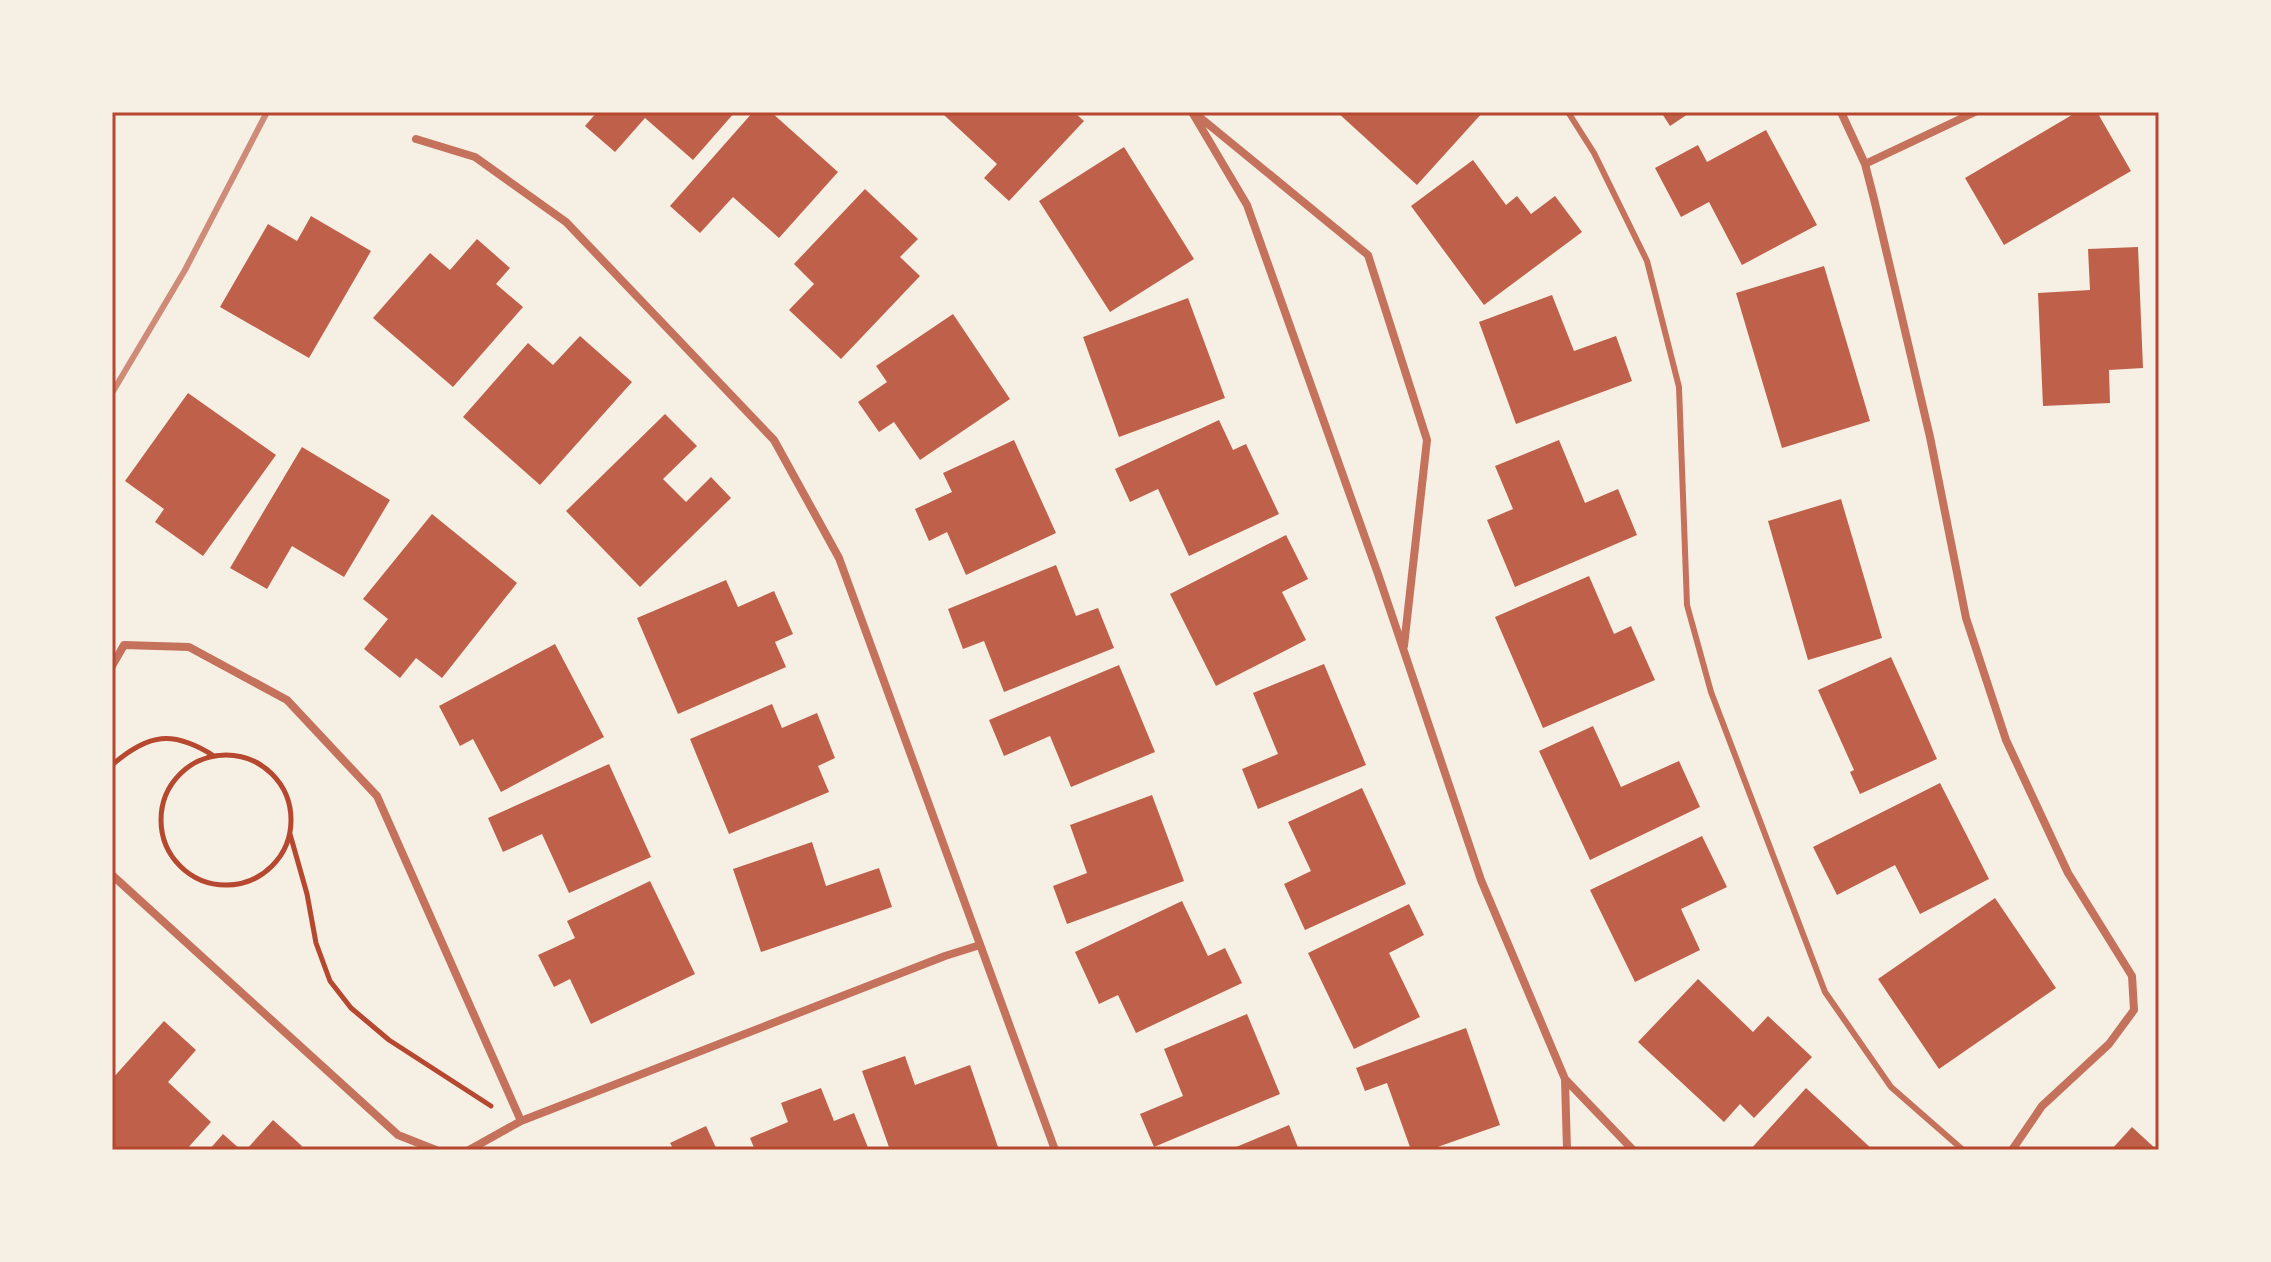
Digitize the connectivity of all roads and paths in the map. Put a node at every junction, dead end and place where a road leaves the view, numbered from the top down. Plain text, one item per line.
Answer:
1 (1192, 112) edge
2 (1568, 112) edge
3 (1841, 112) edge
4 (1975, 112) edge
5 (416, 139) dead end
6 (1865, 164) junction
7 (1404, 650) junction
8 (112, 666) edge
9 (214, 756) junction
10 (112, 765) edge
11 (290, 833) junction
12 (112, 875) edge
13 (980, 945) junction
14 (1565, 1079) junction
15 (521, 1121) junction
16 (436, 1150) edge
17 (469, 1150) edge
18 (1055, 1150) edge
19 (1567, 1150) edge
20 (1633, 1150) edge
21 (1963, 1150) edge
22 (2012, 1150) edge

1 - 7 street
1 - 7 street
2 - 21 lane
3 - 6 street
4 - 6 street
5 - 13 street
6 - 22 street
7 - 14 street
8 - 15 street
9 - 10 path
9 - 11 path
9 - 11 path
11 - 15 path
12 - 16 street
13 - 15 street
13 - 18 street
14 - 19 street
14 - 20 street
15 - 17 street

